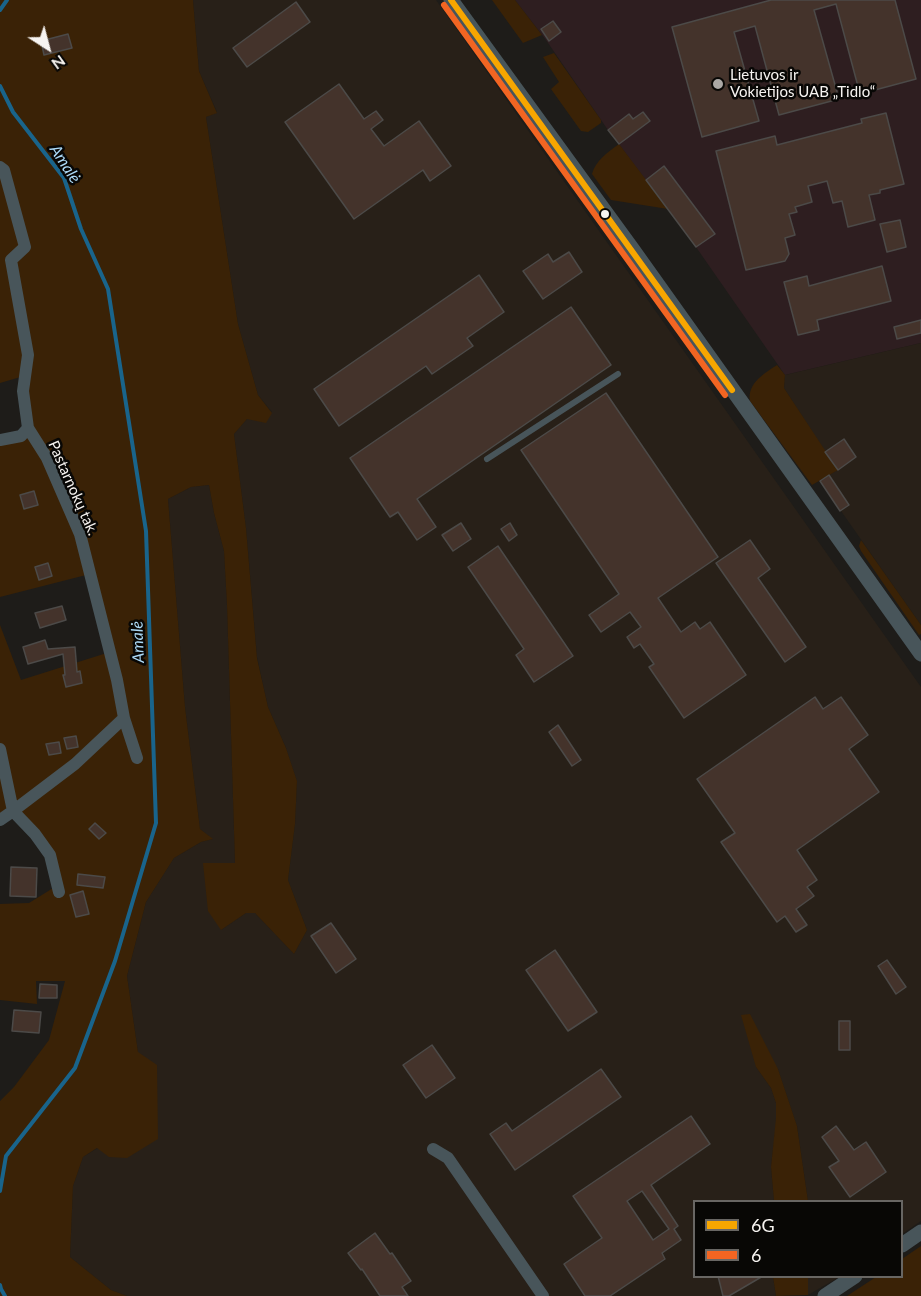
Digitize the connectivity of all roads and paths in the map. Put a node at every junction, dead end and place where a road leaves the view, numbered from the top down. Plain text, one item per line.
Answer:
1 (451, 0) edge
2 (0, 167) edge
3 (618, 374) dead end
4 (28, 428) junction
5 (0, 440) edge
6 (487, 459) dead end
7 (921, 654) edge
8 (124, 718) junction
9 (0, 749) edge
10 (137, 758) dead end
11 (13, 811) junction
12 (0, 820) edge
13 (59, 892) dead end
14 (433, 1149) dead end
15 (921, 1232) edge
16 (903, 1244) edge
17 (852, 1278) edge
18 (543, 1296) edge
19 (825, 1296) edge

1 - 7 street
2 - 4 street, Pastarnokų tak.
3 - 6 lane
4 - 5 street
4 - 8 street, Pastarnokų tak.
8 - 10 street, Pastarnokų tak.
8 - 11 street
9 - 11 street
11 - 12 street
11 - 13 street
14 - 18 street
15 - 16 street
17 - 19 street

